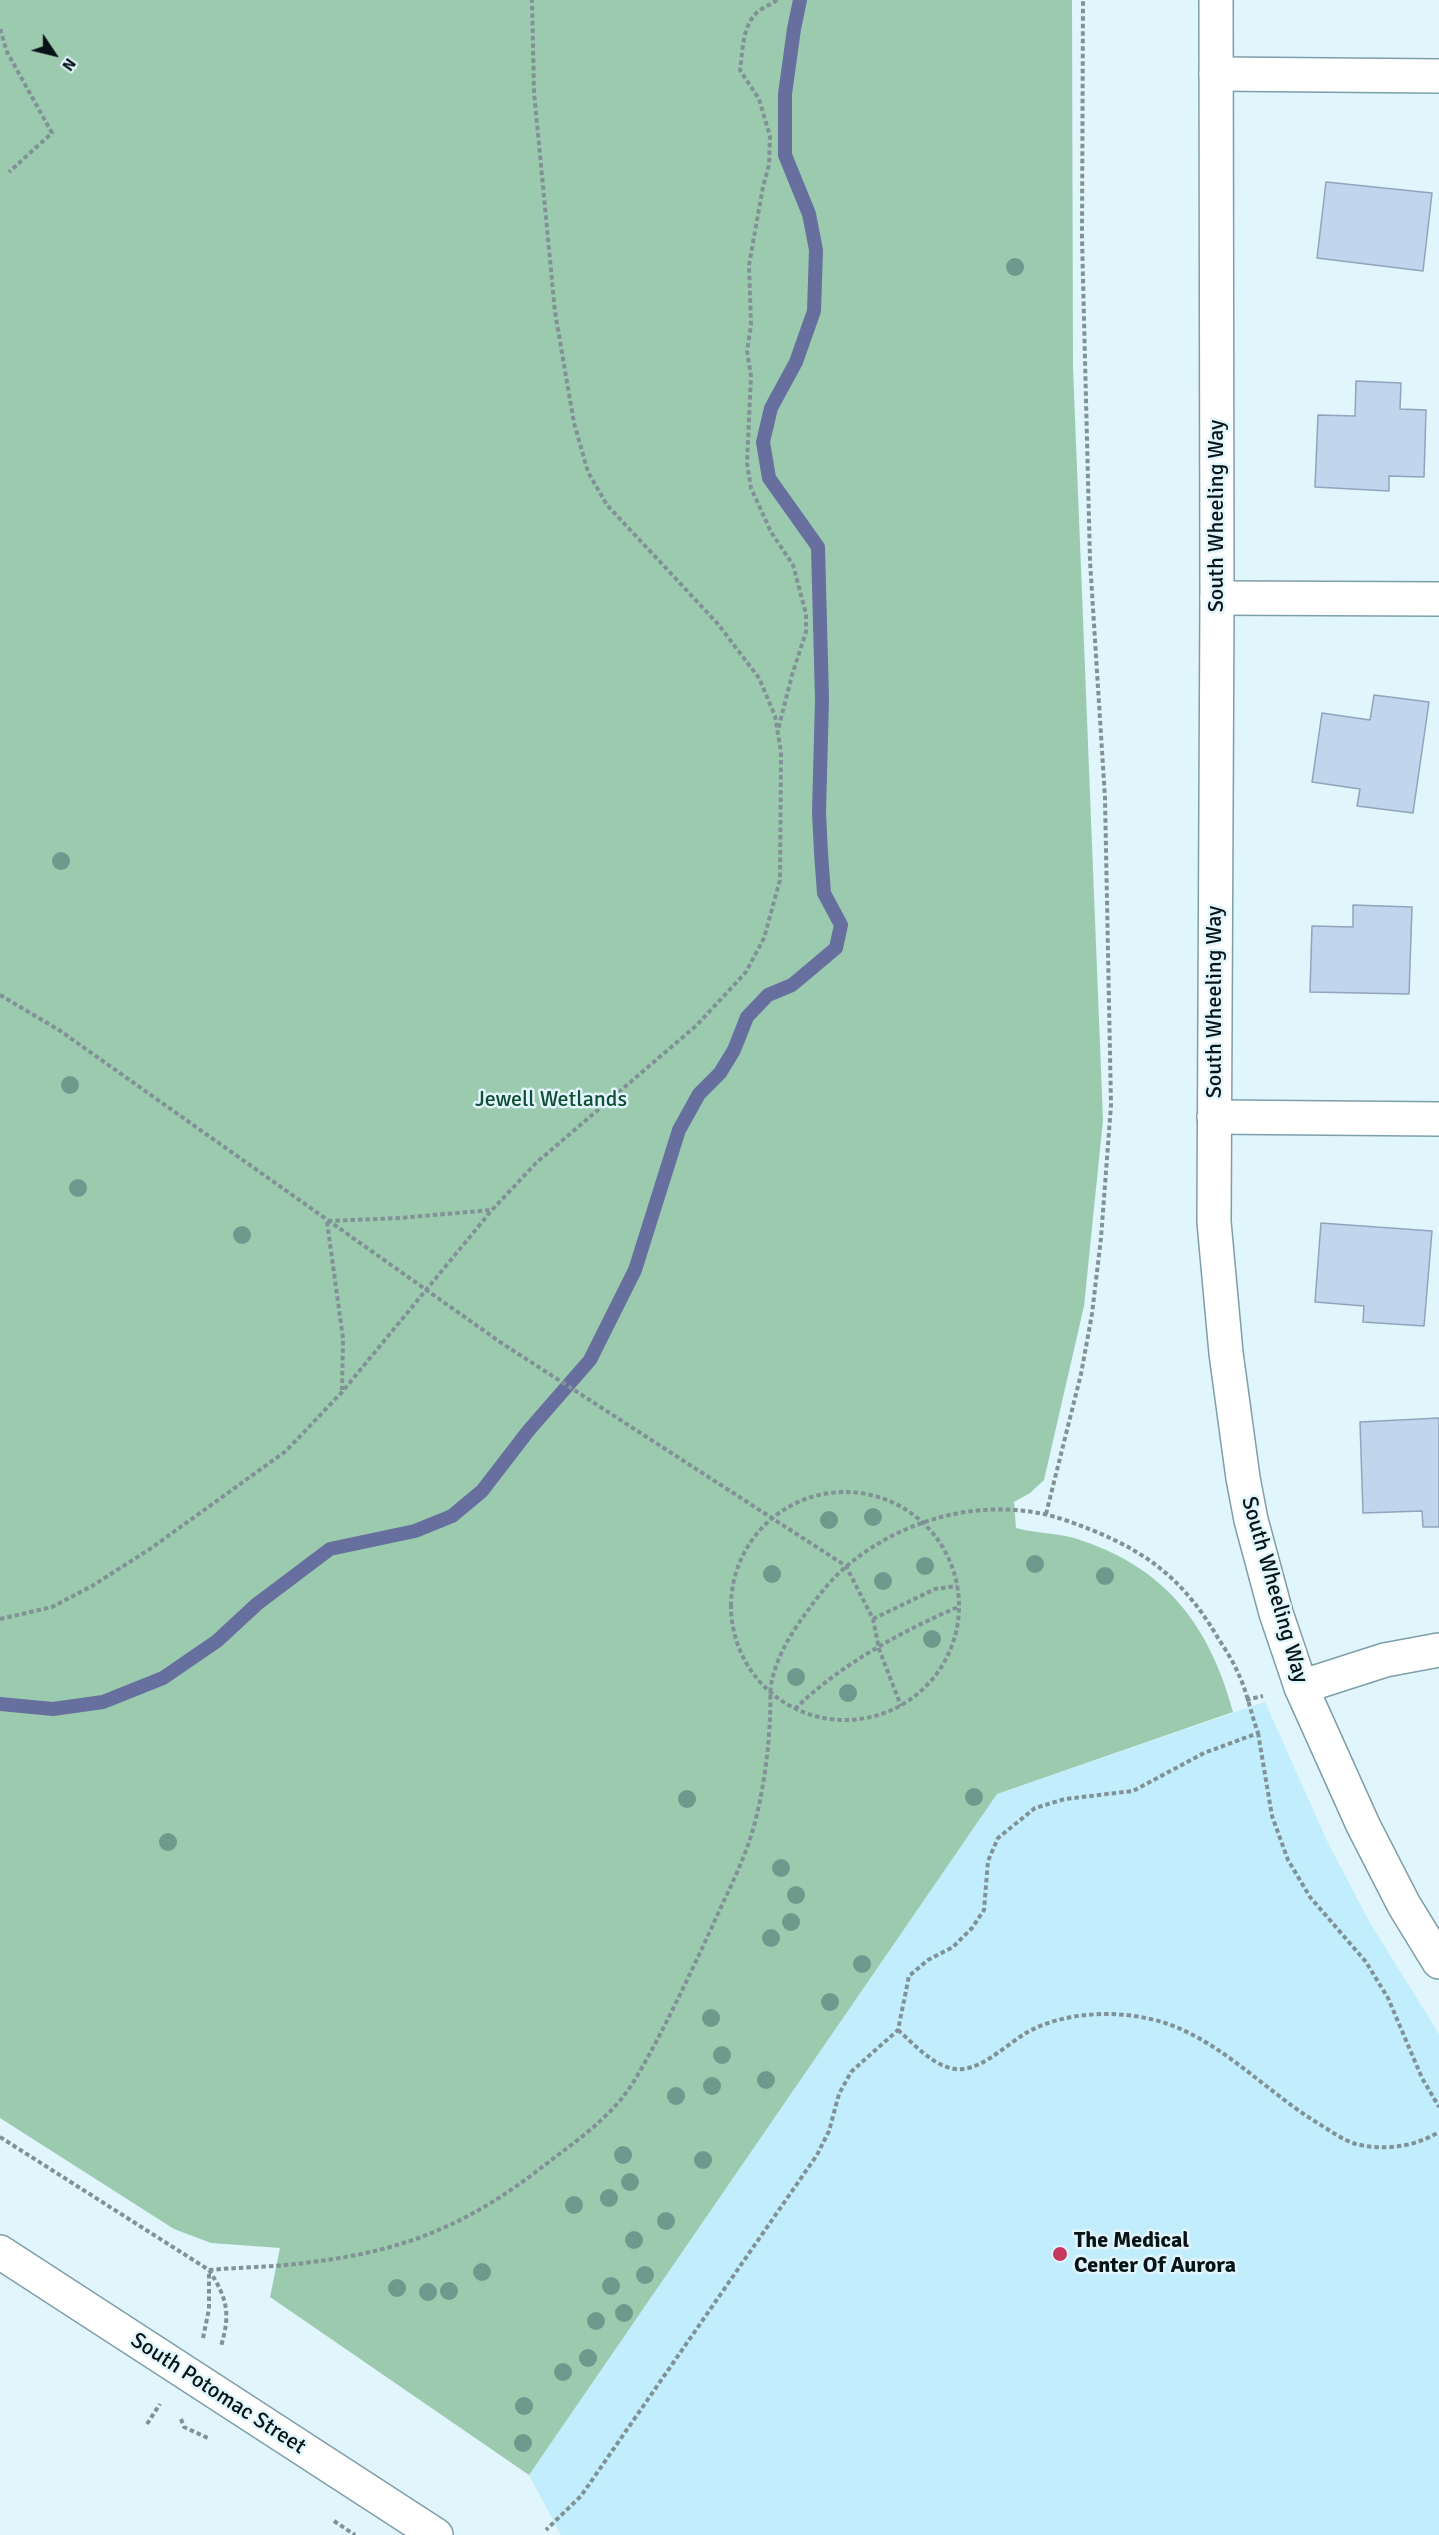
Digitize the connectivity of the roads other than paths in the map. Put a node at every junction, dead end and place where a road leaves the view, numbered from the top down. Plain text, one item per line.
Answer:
1 (1216, 0) edge
2 (1216, 74) junction
3 (1439, 76) edge
4 (1217, 598) junction
5 (1439, 599) edge
6 (1214, 1117) junction
7 (1439, 1119) edge
8 (1439, 1650) edge
9 (1301, 1687) junction
10 (1439, 1962) edge
11 (0, 2252) edge
12 (436, 2535) edge

1 - 2 street, South Wheeling Way
2 - 3 street
2 - 4 street, South Wheeling Way
4 - 5 street
4 - 6 street, South Wheeling Way
6 - 7 street
6 - 9 street, South Wheeling Way
8 - 9 street
9 - 10 street, South Wheeling Way
11 - 12 street, South Potomac Street

